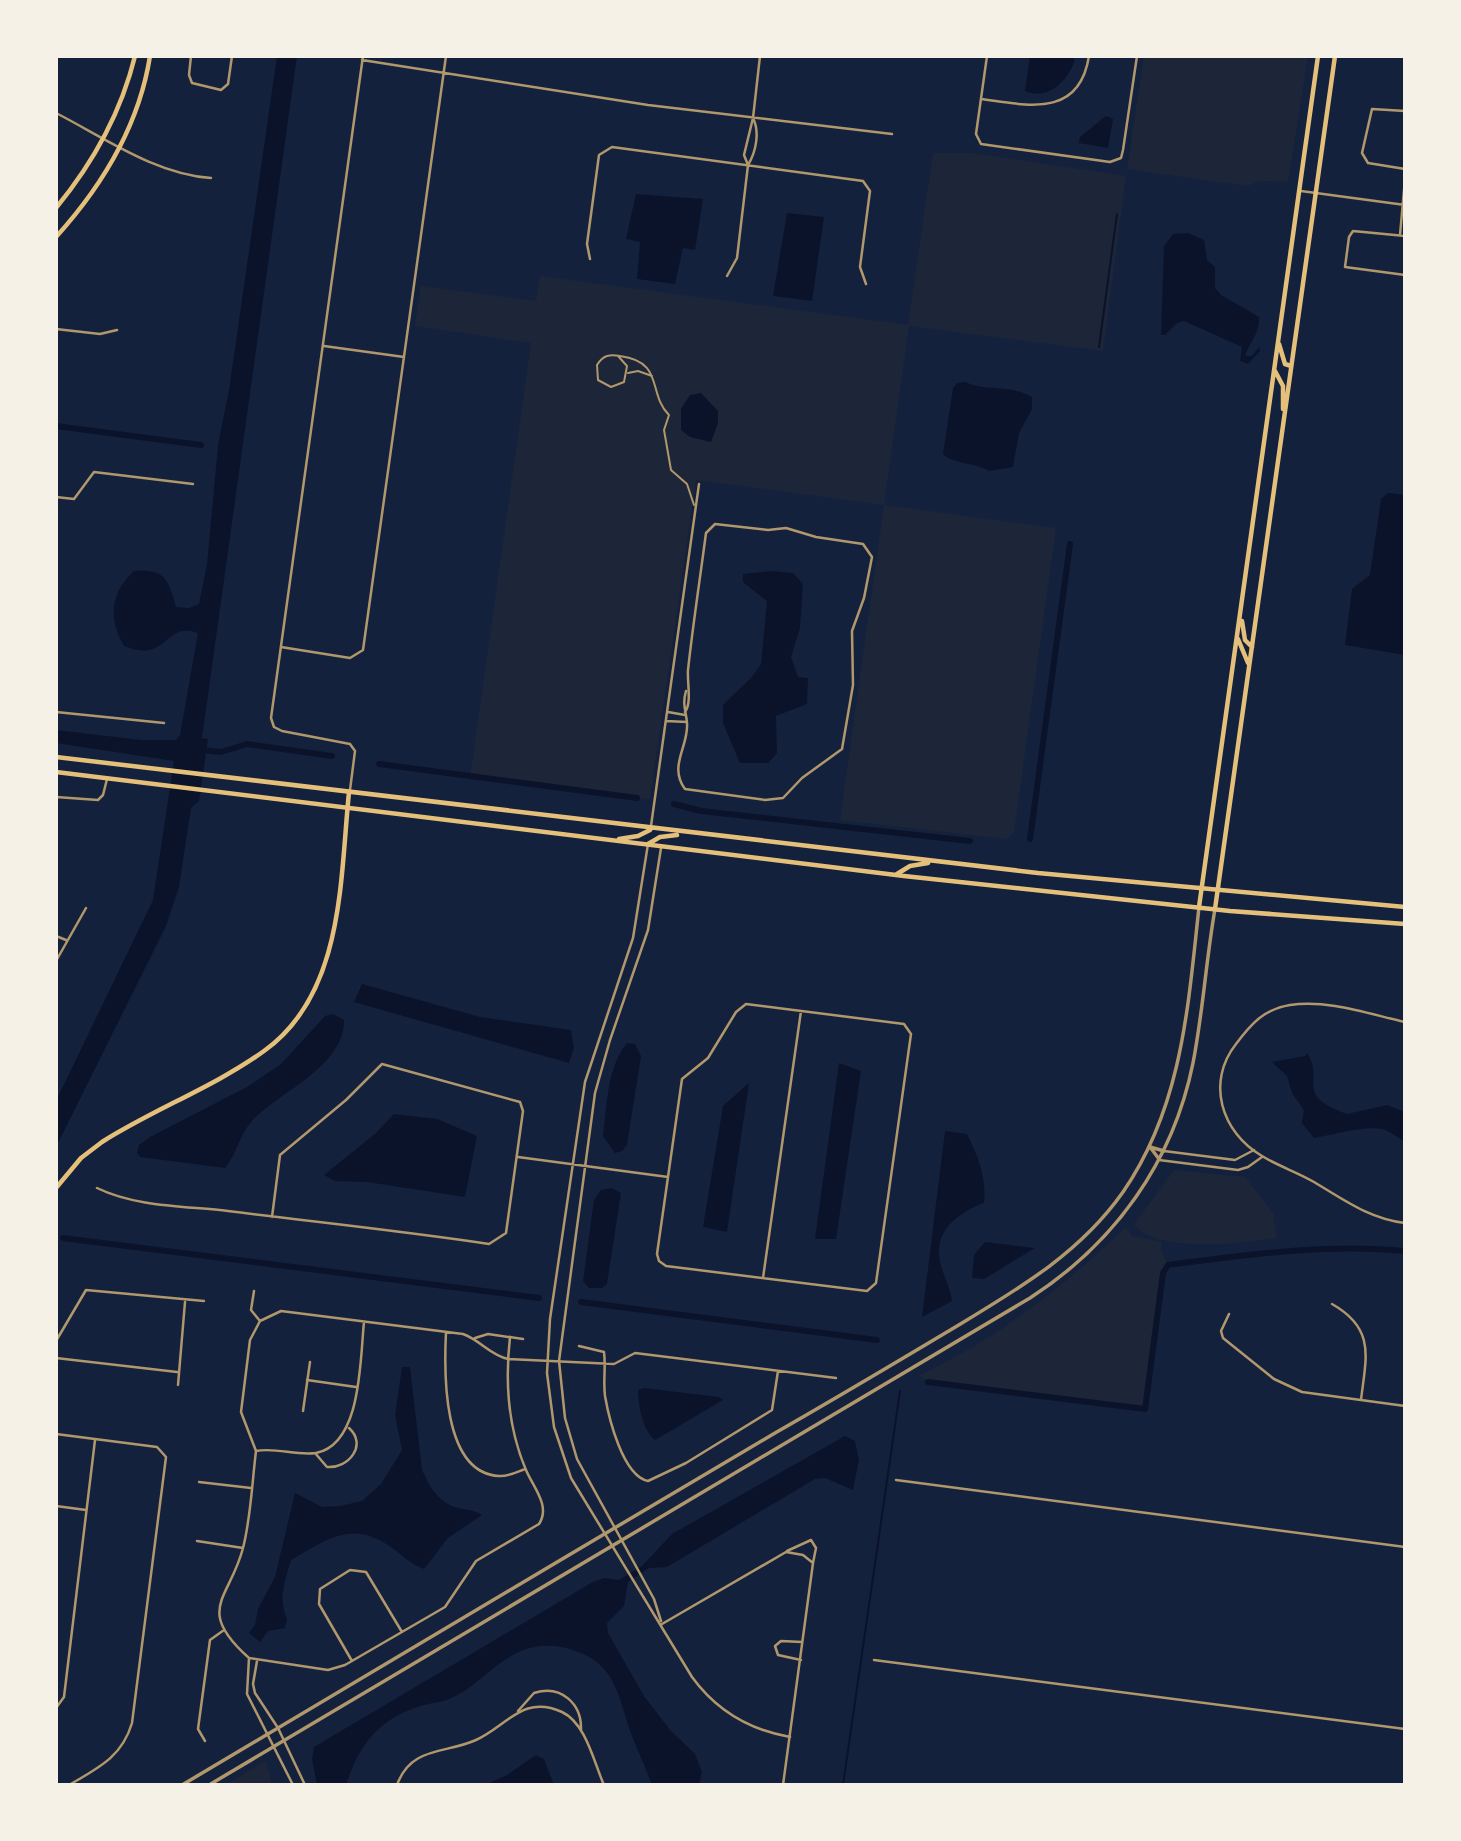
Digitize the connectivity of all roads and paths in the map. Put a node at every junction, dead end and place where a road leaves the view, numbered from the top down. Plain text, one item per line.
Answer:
1 (135, 56) edge
2 (150, 56) edge
3 (191, 56) edge
4 (232, 56) edge
5 (446, 56) edge
6 (760, 56) edge
7 (987, 56) edge
8 (1088, 56) edge
9 (1137, 56) edge
10 (1318, 56) edge
11 (1335, 56) edge
12 (362, 58) edge
13 (443, 73) junction
14 (981, 99) junction
15 (1405, 111) edge
16 (56, 113) edge
17 (753, 118) junction
18 (892, 134) dead end
19 (104, 138) junction
20 (120, 147) junction
21 (748, 165) junction
22 (1405, 169) edge
23 (211, 178) dead end
24 (1405, 179) edge
25 (1300, 191) junction
26 (1316, 193) junction
27 (1405, 205) edge
28 (56, 208) edge
29 (1403, 236) edge
30 (56, 237) edge
31 (590, 259) dead end
32 (1405, 275) edge
33 (727, 276) dead end
34 (866, 284) dead end
35 (56, 329) edge
36 (117, 330) dead end
37 (1278, 340) junction
38 (323, 346) junction
39 (618, 356) junction
40 (404, 357) junction
41 (1291, 366) junction
42 (1274, 369) junction
43 (628, 373) junction
44 (652, 376) junction
45 (1283, 427) junction
46 (193, 484) dead end
47 (699, 484) dead end
48 (56, 498) edge
49 (695, 507) junction
50 (1241, 613) junction
51 (1237, 638) junction
52 (281, 647) junction
53 (1252, 647) junction
54 (1249, 667) junction
55 (56, 712) edge
56 (667, 712) junction
57 (685, 713) junction
58 (666, 721) junction
59 (687, 722) junction
60 (164, 723) dead end
61 (56, 757) edge
62 (56, 772) edge
63 (107, 777) junction
64 (349, 792) junction
65 (56, 797) edge
66 (348, 807) junction
67 (650, 829) junction
68 (689, 834) junction
69 (611, 840) junction
70 (648, 844) junction
71 (662, 846) junction
72 (936, 862) junction
73 (896, 875) junction
74 (1202, 890) junction
75 (1218, 891) junction
76 (1199, 907) junction
77 (1405, 907) edge
78 (86, 908) dead end
79 (1215, 909) junction
80 (1405, 925) edge
81 (56, 936) edge
82 (66, 940) junction
83 (56, 961) edge
84 (801, 1011) junction
85 (1405, 1022) edge
86 (1150, 1147) junction
87 (1254, 1150) junction
88 (1164, 1151) junction
89 (517, 1157) junction
90 (1262, 1157) junction
91 (1218, 1159) junction
92 (1159, 1160) junction
93 (572, 1165) junction
94 (584, 1166) junction
95 (1217, 1168) junction
96 (667, 1178) junction
97 (56, 1188) edge
98 (97, 1188) dead end
99 (272, 1217) junction
100 (1405, 1223) edge
101 (763, 1278) junction
102 (254, 1291) dead end
103 (185, 1301) junction
104 (204, 1301) dead end
105 (1332, 1304) dead end
106 (1229, 1314) dead end
107 (260, 1321) junction
108 (364, 1322) junction
109 (56, 1325) edge
110 (63, 1328) junction
111 (446, 1332) junction
112 (510, 1337) junction
113 (475, 1338) junction
114 (523, 1339) dead end
115 (56, 1341) edge
116 (579, 1346) dead end
117 (56, 1358) edge
118 (508, 1359) junction
119 (547, 1360) junction
120 (559, 1361) junction
121 (310, 1362) dead end
122 (605, 1364) junction
123 (778, 1371) junction
124 (177, 1372) junction
125 (836, 1378) dead end
126 (307, 1380) junction
127 (178, 1385) dead end
128 (356, 1387) junction
129 (1361, 1399) junction
130 (1405, 1405) edge
131 (303, 1411) dead end
132 (348, 1427) junction
133 (56, 1434) edge
134 (95, 1440) junction
135 (256, 1451) junction
136 (315, 1453) junction
137 (525, 1469) junction
138 (897, 1480) dead end
139 (199, 1482) dead end
140 (251, 1488) junction
141 (56, 1506) edge
142 (86, 1510) junction
143 (614, 1529) junction
144 (604, 1535) junction
145 (197, 1541) dead end
146 (621, 1541) junction
147 (1405, 1546) edge
148 (611, 1547) junction
149 (243, 1548) junction
150 (786, 1552) junction
151 (813, 1563) junction
152 (654, 1599) junction
153 (646, 1605) junction
154 (662, 1624) junction
155 (224, 1630) junction
156 (402, 1633) junction
157 (803, 1642) junction
158 (249, 1658) junction
159 (801, 1660) junction
160 (874, 1660) dead end
161 (257, 1661) junction
162 (352, 1661) junction
163 (56, 1708) edge
164 (518, 1711) junction
165 (278, 1728) junction
166 (1405, 1729) edge
167 (581, 1730) junction
168 (268, 1734) junction
169 (790, 1737) junction
170 (205, 1741) dead end
171 (284, 1741) junction
172 (274, 1747) junction
173 (69, 1785) edge
174 (182, 1785) edge
175 (209, 1785) edge
176 (293, 1785) edge
177 (305, 1785) edge
178 (397, 1785) edge
179 (604, 1785) edge
180 (783, 1785) edge

1 - 19 main road
2 - 20 main road
3 - 4 street
5 - 13 street
6 - 17 street
7 - 14 street
8 - 14 street
9 - 14 street
10 - 25 main road
11 - 26 main road
12 - 13 street
12 - 38 street
13 - 17 street
13 - 40 street
15 - 22 street
16 - 19 street
17 - 18 street
17 - 21 street
17 - 21 street
19 - 20 street
19 - 28 main road
20 - 23 street
20 - 30 main road
21 - 31 street
21 - 33 street
21 - 34 street
24 - 27 street
25 - 26 street
25 - 37 main road
26 - 27 street
26 - 41 main road
27 - 29 street
29 - 32 street
35 - 36 street
37 - 41 main road
37 - 42 main road
38 - 40 street
38 - 52 street
39 - 43 lane
39 - 43 lane
39 - 44 lane
40 - 52 street
41 - 45 main road
42 - 45 main road
42 - 50 main road
43 - 44 lane
44 - 49 lane
45 - 53 main road
46 - 48 street
47 - 49 street
49 - 56 street
50 - 51 main road
50 - 53 main road
51 - 54 main road
51 - 74 main road
52 - 64 street
53 - 54 main road
54 - 75 main road
55 - 60 street
56 - 57 street
56 - 58 street
57 - 59 street
57 - 59 street
58 - 59 street
58 - 67 street
61 - 64 main road
62 - 63 main road
63 - 65 street
63 - 66 main road
64 - 66 main road
64 - 67 main road
66 - 69 main road
66 - 97 main road
67 - 68 main road
67 - 69 main road
68 - 70 main road
68 - 72 main road
69 - 70 main road
70 - 71 main road
70 - 93 street
71 - 73 main road
71 - 94 street
72 - 73 main road
72 - 74 main road
73 - 76 main road
74 - 75 main road
74 - 76 main road
75 - 77 main road
75 - 79 main road
76 - 79 main road
76 - 86 street
78 - 82 street
79 - 80 main road
79 - 88 street
81 - 82 street
82 - 83 street
84 - 96 street
84 - 101 street
84 - 101 street
85 - 87 street
86 - 88 street
86 - 92 street
86 - 143 street
87 - 90 street
87 - 91 street
88 - 91 street
88 - 92 street
89 - 93 street
89 - 99 street
89 - 99 street
90 - 95 street
90 - 100 street
91 - 95 street
92 - 95 street
92 - 146 street
93 - 94 street
93 - 119 street
94 - 96 street
94 - 120 street
96 - 101 street
98 - 99 street
102 - 107 street
103 - 104 street
103 - 110 street
103 - 124 street
105 - 129 street
106 - 129 street
107 - 108 street
107 - 135 street
108 - 111 street
108 - 128 street
109 - 110 street
110 - 115 street
111 - 113 street
111 - 137 street
112 - 113 street
112 - 114 street
112 - 118 street
113 - 118 street
116 - 122 street
117 - 124 street
118 - 119 street
118 - 137 street
119 - 120 street
119 - 144 street
120 - 122 street
120 - 143 street
121 - 126 street
122 - 123 street
122 - 123 street
123 - 125 street
124 - 127 street
126 - 128 street
126 - 131 street
128 - 132 street
129 - 130 street
132 - 136 street
132 - 136 street
133 - 134 street
134 - 142 street
134 - 173 street
135 - 136 street
135 - 140 street
137 - 156 street
138 - 147 street
139 - 140 street
140 - 149 street
141 - 142 street
142 - 163 street
143 - 144 street
143 - 146 street
144 - 148 street
144 - 165 street
145 - 149 street
146 - 148 street
146 - 152 street
148 - 153 street
148 - 171 street
149 - 155 street
150 - 151 street
150 - 151 street
150 - 154 street
151 - 157 street
152 - 153 street
152 - 154 street
153 - 154 street
154 - 169 street
155 - 158 street
155 - 170 street
156 - 162 street
156 - 162 street
157 - 159 street
157 - 159 street
158 - 161 street
158 - 168 street
159 - 169 street
160 - 166 street
161 - 162 street
161 - 165 street
164 - 167 street
164 - 167 street
164 - 178 street
165 - 168 street
165 - 171 street
167 - 179 street
168 - 172 street
168 - 174 street
169 - 180 street
171 - 172 street
171 - 177 street
172 - 175 street
172 - 176 street

